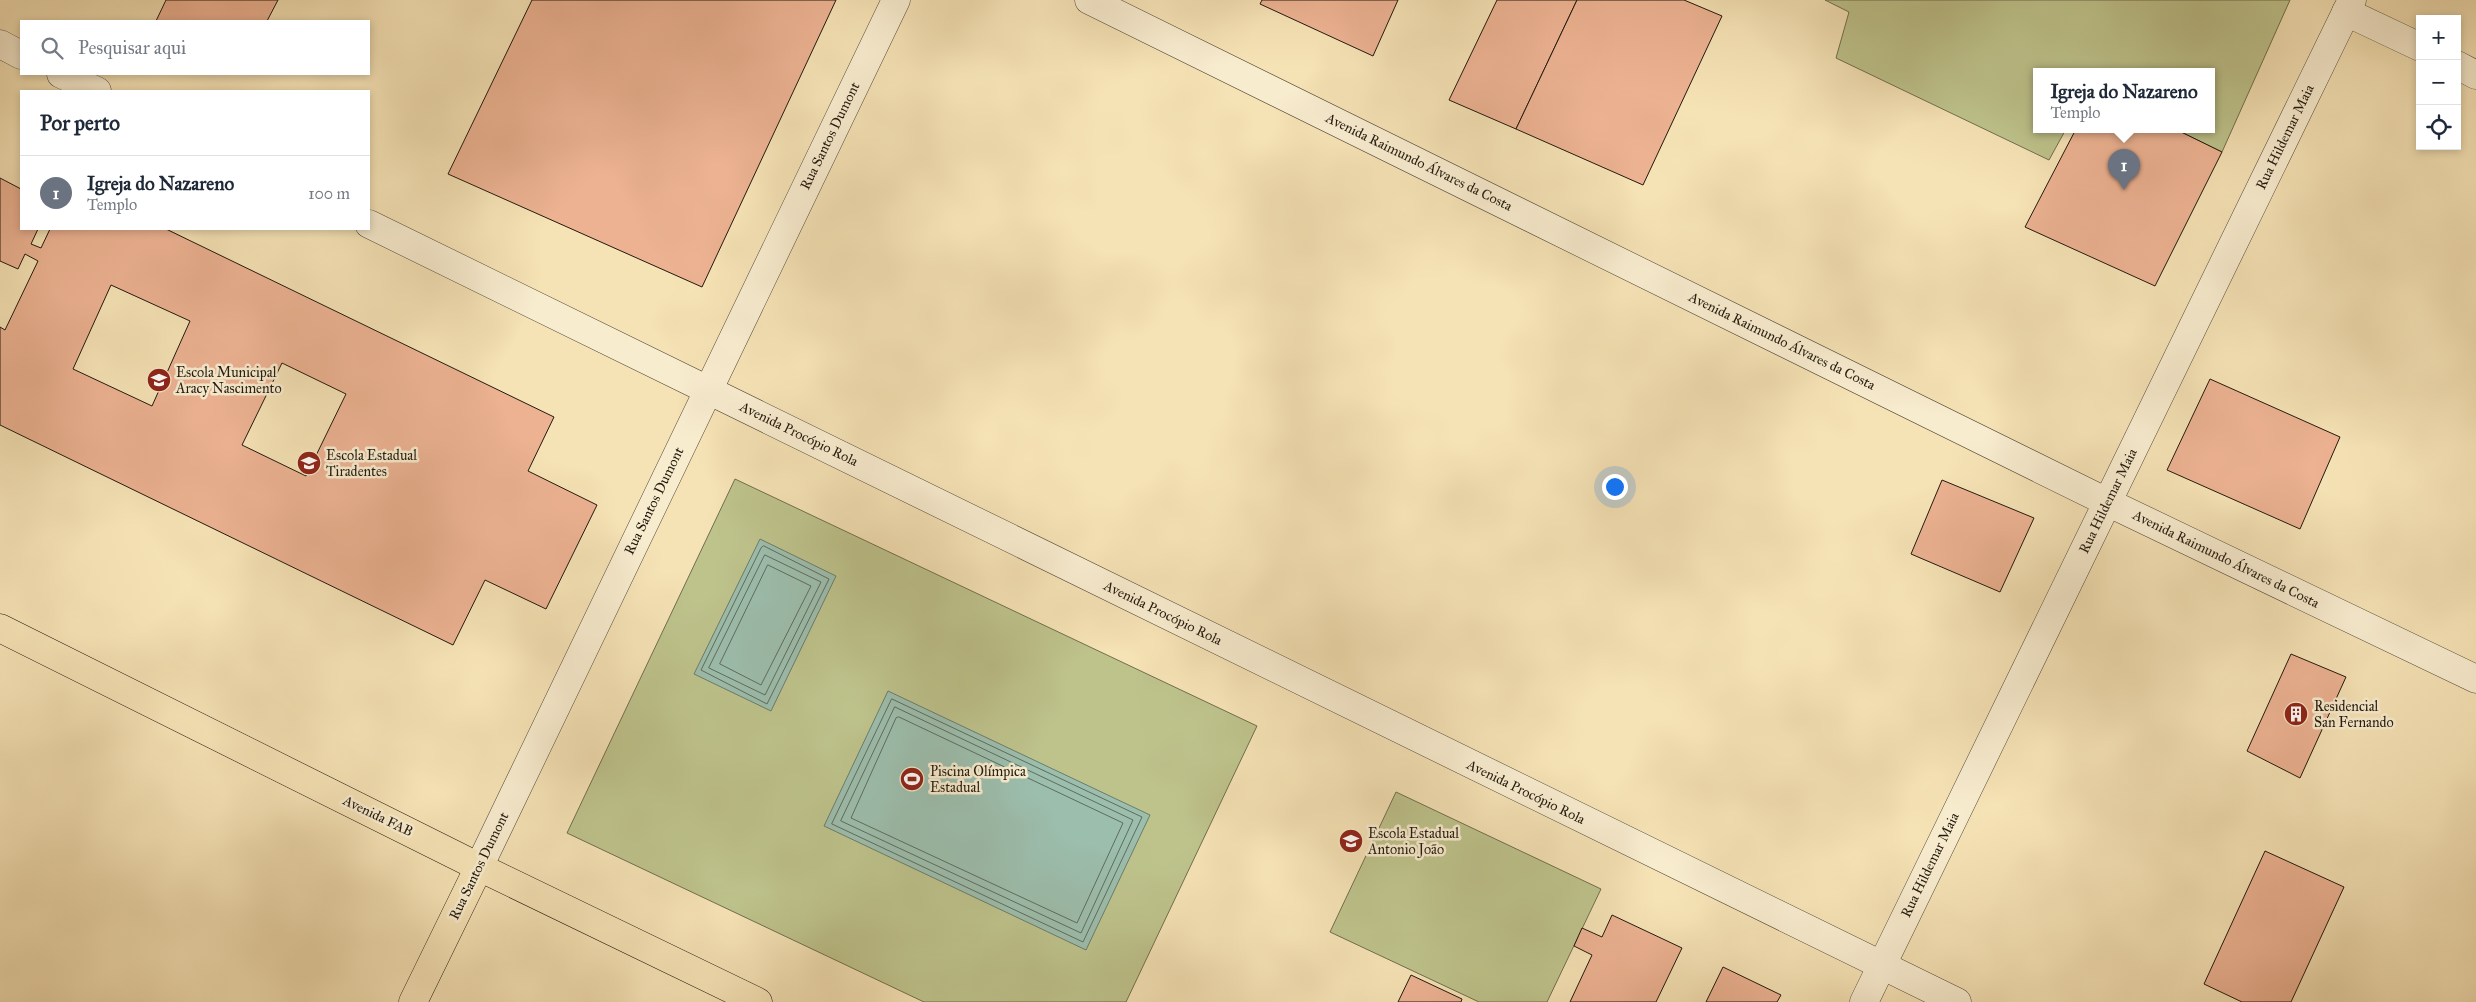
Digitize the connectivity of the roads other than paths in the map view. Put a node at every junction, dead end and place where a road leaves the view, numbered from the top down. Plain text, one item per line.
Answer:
1 (896, 0) edge
2 (1090, 0) edge
3 (2349, 6) edge
4 (0, 44) edge
5 (2416, 45) edge
6 (20, 54) edge
7 (2461, 68) edge
8 (2476, 74) edge
9 (63, 75) edge
10 (94, 90) edge
11 (370, 224) edge
12 (708, 389) junction
13 (2107, 502) junction
14 (0, 628) edge
15 (2476, 679) edge
16 (479, 867) junction
17 (1881, 966) junction
18 (413, 1002) edge
19 (758, 1002) edge
20 (1864, 1002) edge
21 (1957, 1002) edge

1 - 12 street, Rua Santos Dumont
2 - 13 street, Avenida Raimundo Álvares da Costa
3 - 5 street
3 - 13 street, Rua Hildemar Maia
4 - 6 street
7 - 8 street
9 - 10 street
11 - 12 street, Avenida Procópio Rola
12 - 16 street, Rua Santos Dumont
12 - 17 street, Avenida Procópio Rola
13 - 15 street, Avenida Raimundo Álvares da Costa
13 - 17 street, Rua Hildemar Maia
14 - 16 main road, Avenida FAB
16 - 18 main road, Rua Santos Dumont
16 - 19 main road, Avenida FAB
17 - 20 street, Rua Hildemar Maia
17 - 21 street, Avenida Procópio Rola

